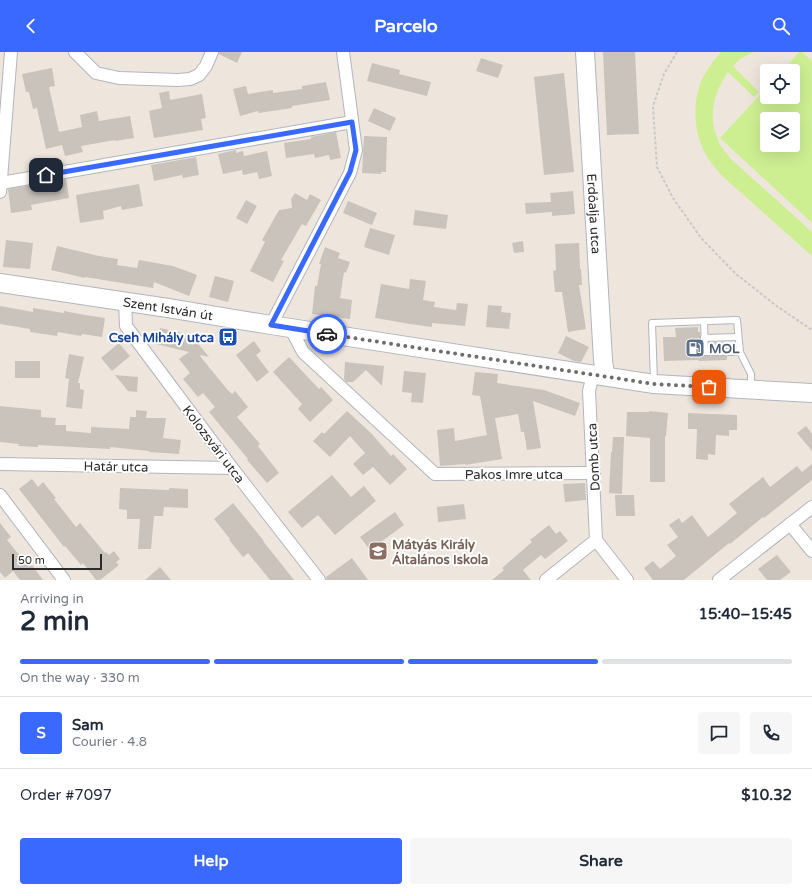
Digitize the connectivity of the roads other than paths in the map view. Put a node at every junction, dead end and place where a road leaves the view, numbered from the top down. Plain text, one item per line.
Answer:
1 (11, 52) edge
2 (74, 52) edge
3 (212, 52) edge
4 (343, 52) edge
5 (585, 52) edge
6 (352, 122) junction
7 (2, 146) edge
8 (0, 187) edge
9 (0, 283) edge
10 (125, 302) junction
11 (704, 321) junction
12 (271, 325) junction
13 (291, 328) junction
14 (738, 337) junction
15 (704, 338) junction
16 (740, 352) junction
17 (599, 375) junction
18 (654, 384) junction
19 (751, 390) junction
20 (812, 393) edge
21 (0, 464) edge
22 (232, 468) junction
23 (594, 473) junction
24 (0, 495) edge
25 (812, 507) edge
26 (790, 524) junction
27 (596, 540) junction
28 (812, 552) edge
29 (64, 580) edge
30 (319, 580) edge
31 (546, 580) edge
32 (627, 580) edge
33 (719, 580) edge

1 - 7 street
2 - 3 street
4 - 6 street
5 - 17 street, Erdőalja utca
6 - 8 street
6 - 12 street
7 - 8 street
9 - 10 street, Szent István út
10 - 12 street, Szent István út
10 - 22 street, Kolozsvári utca
11 - 14 lane
11 - 15 lane
11 - 18 lane
12 - 13 street, Szent István út
13 - 17 street, Szent István út
13 - 23 street, Pakos Imre utca
14 - 15 lane
14 - 16 lane
15 - 16 lane
16 - 19 lane
17 - 18 street, Szent István út
17 - 23 street, Domb utca
18 - 19 street, Szent István út
19 - 20 street, Szent István út
21 - 22 street, Határ utca
22 - 30 street, Kolozsvári utca
23 - 27 street, Domb utca
24 - 29 street
25 - 26 street
26 - 28 street
26 - 33 street
27 - 31 street
27 - 32 street

